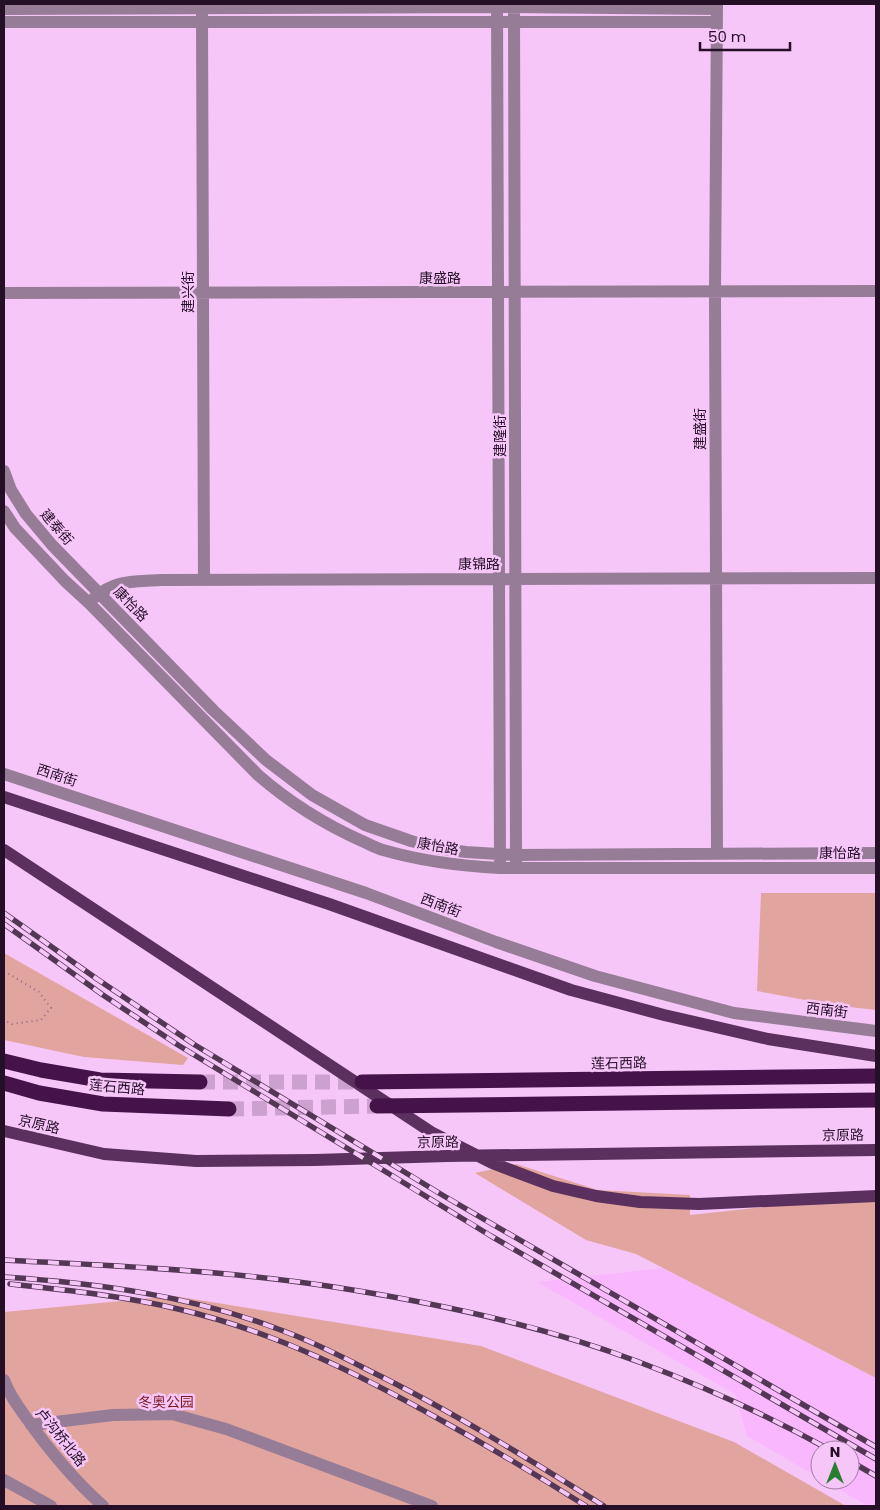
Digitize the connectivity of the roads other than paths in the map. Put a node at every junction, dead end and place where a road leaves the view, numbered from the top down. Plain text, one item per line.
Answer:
1 (202, 6) edge
2 (496, 6) edge
3 (514, 6) edge
4 (4, 9) edge
5 (717, 12) edge
6 (496, 21) junction
7 (514, 21) junction
8 (4, 22) edge
9 (202, 22) junction
10 (715, 291) junction
11 (876, 291) edge
12 (497, 293) junction
13 (514, 293) junction
14 (4, 294) edge
15 (203, 294) junction
16 (4, 471) edge
17 (4, 511) edge
18 (876, 578) edge
19 (499, 579) junction
20 (515, 579) junction
21 (716, 579) junction
22 (204, 580) junction
23 (100, 594) junction
24 (89, 603) junction
25 (4, 774) edge
26 (4, 798) edge
27 (4, 850) edge
28 (500, 854) junction
29 (717, 854) junction
30 (876, 854) edge
31 (516, 862) junction
32 (500, 868) junction
33 (876, 868) edge
34 (876, 1031) edge
35 (876, 1056) edge
36 (4, 1061) edge
37 (876, 1076) edge
38 (200, 1082) tunnel mouth
39 (362, 1082) tunnel mouth
40 (4, 1083) edge
41 (876, 1100) edge
42 (377, 1106) tunnel mouth
43 (229, 1109) tunnel mouth
44 (4, 1131) edge
45 (876, 1150) edge
46 (876, 1196) edge
47 (4, 1380) edge
48 (31, 1425) junction
49 (4, 1480) edge
50 (51, 1506) edge
51 (103, 1506) edge
52 (432, 1506) edge

1 - 2 street
1 - 4 street
1 - 9 street, 建兴街
2 - 3 street
2 - 6 street, 建隆街
3 - 5 street
3 - 7 street, 建隆街
5 - 7 street
5 - 10 street, 建盛街
6 - 7 street
6 - 9 street
6 - 12 street, 建隆街
7 - 13 street, 建隆街
8 - 9 street
9 - 15 street, 建兴街
10 - 11 street, 康盛路
10 - 13 street, 康盛路
10 - 21 street, 建盛街
12 - 13 street, 康盛路
12 - 15 street, 康盛路
12 - 19 street, 建隆街
13 - 20 street, 建隆街
14 - 15 street, 康盛路
15 - 22 street, 建兴街
16 - 23 street, 建泰街
17 - 24 street
18 - 21 street, 康锦路
19 - 20 street, 康锦路
19 - 22 street, 康锦路
19 - 28 street, 建隆街
20 - 21 street, 康锦路
20 - 31 street, 建隆街
21 - 29 street, 建盛街
22 - 23 street, 康锦路
23 - 24 street, 康锦路
23 - 28 street, 康怡路
24 - 32 street, 康怡路
25 - 34 street, 西南街
26 - 35 main road
27 - 46 main road
28 - 31 street, 康怡路
28 - 32 street, 建隆街
29 - 30 street, 康怡路
29 - 31 street, 康怡路
31 - 32 street, 康怡路
31 - 33 street, 康怡路
36 - 38 highway, 莲石西路
37 - 39 highway, 莲石西路
40 - 43 highway, 莲石西路
41 - 42 highway
44 - 45 main road, 京原路
47 - 48 street, 卢沟桥北路
48 - 51 street, 卢沟桥北路
48 - 52 street
49 - 50 street

